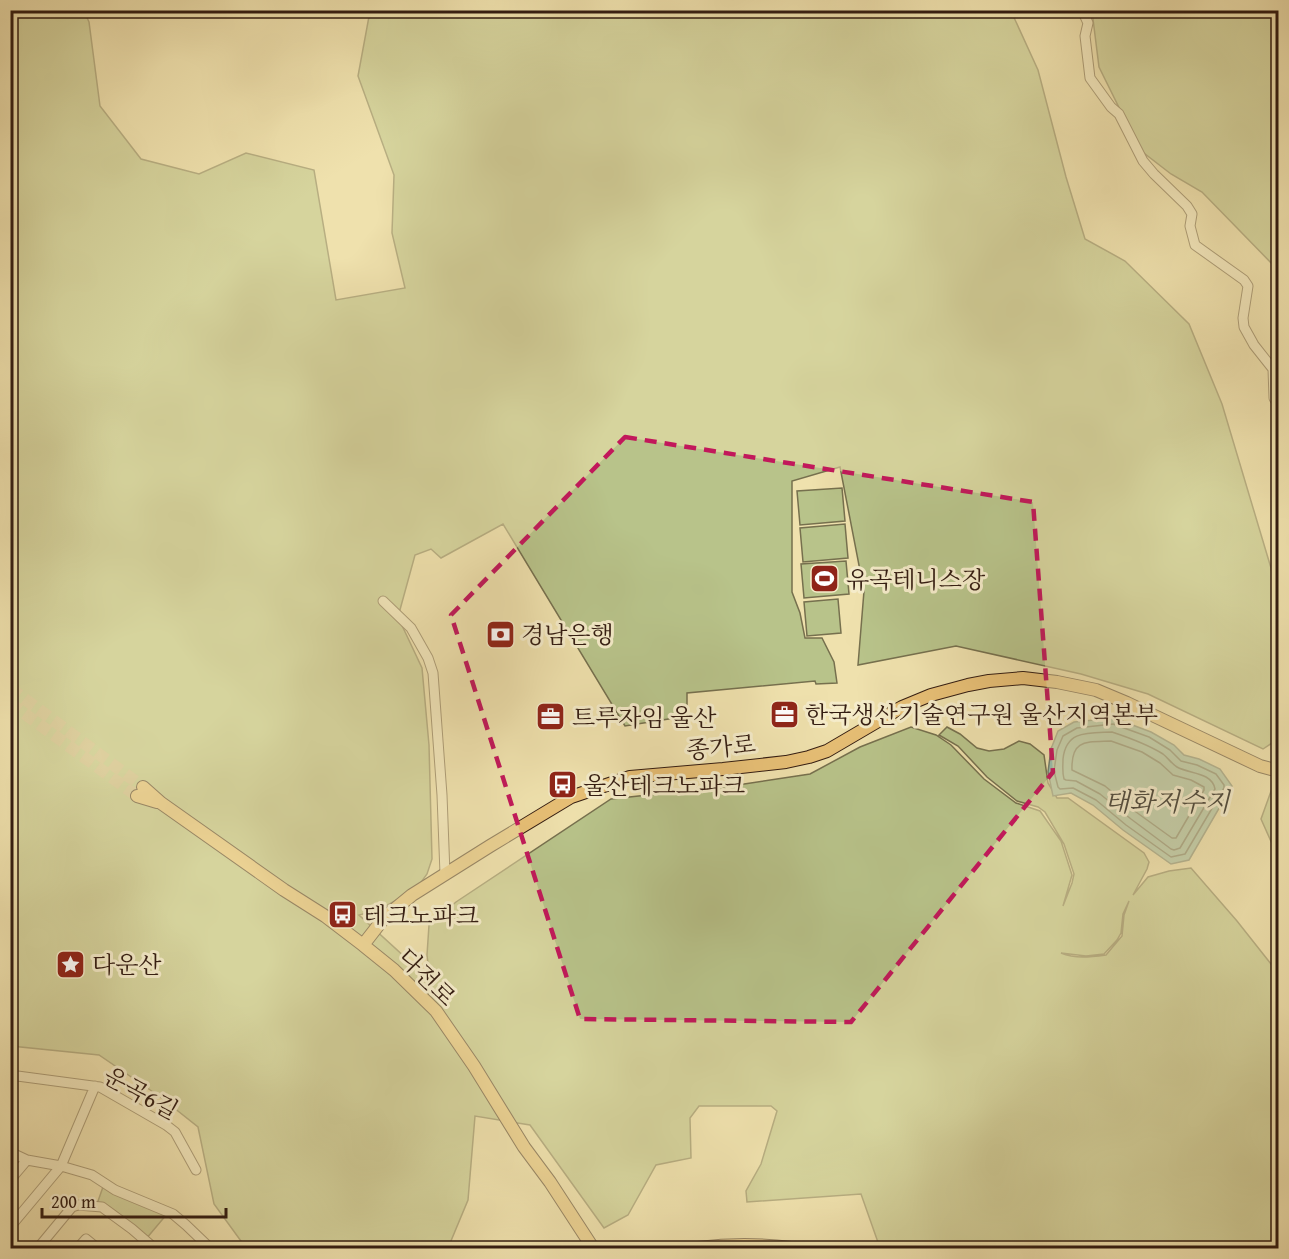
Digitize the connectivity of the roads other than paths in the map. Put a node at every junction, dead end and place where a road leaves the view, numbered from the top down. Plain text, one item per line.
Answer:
1 (1082, 10) edge
2 (1278, 405) edge
3 (382, 601) dead end
4 (1278, 771) edge
5 (140, 792) tunnel mouth
6 (445, 874) junction
7 (363, 945) junction
8 (10, 1075) edge
9 (95, 1086) junction
10 (10, 1152) edge
11 (27, 1160) junction
12 (61, 1166) junction
13 (196, 1170) dead end
14 (10, 1180) edge
15 (10, 1227) edge
16 (201, 1240) junction
17 (10, 1243) edge
18 (18, 1248) edge
19 (38, 1248) edge
20 (78, 1248) edge
21 (97, 1248) edge
22 (154, 1248) edge
23 (195, 1248) edge
24 (210, 1248) edge
25 (593, 1248) edge
26 (698, 1248) edge
27 (791, 1248) edge

1 - 2 street
3 - 6 street
4 - 6 main road, 종가로
5 - 7 main road, 다전로
6 - 7 main road, 종가로
7 - 25 main road, 다전로
8 - 9 street, 운곡6길
9 - 12 street
9 - 13 street, 운곡6길
10 - 11 street
11 - 12 street
11 - 14 street
12 - 15 street
12 - 16 street
16 - 23 street
16 - 24 street
17 - 18 street
19 - 22 street
20 - 21 street
26 - 27 main road

